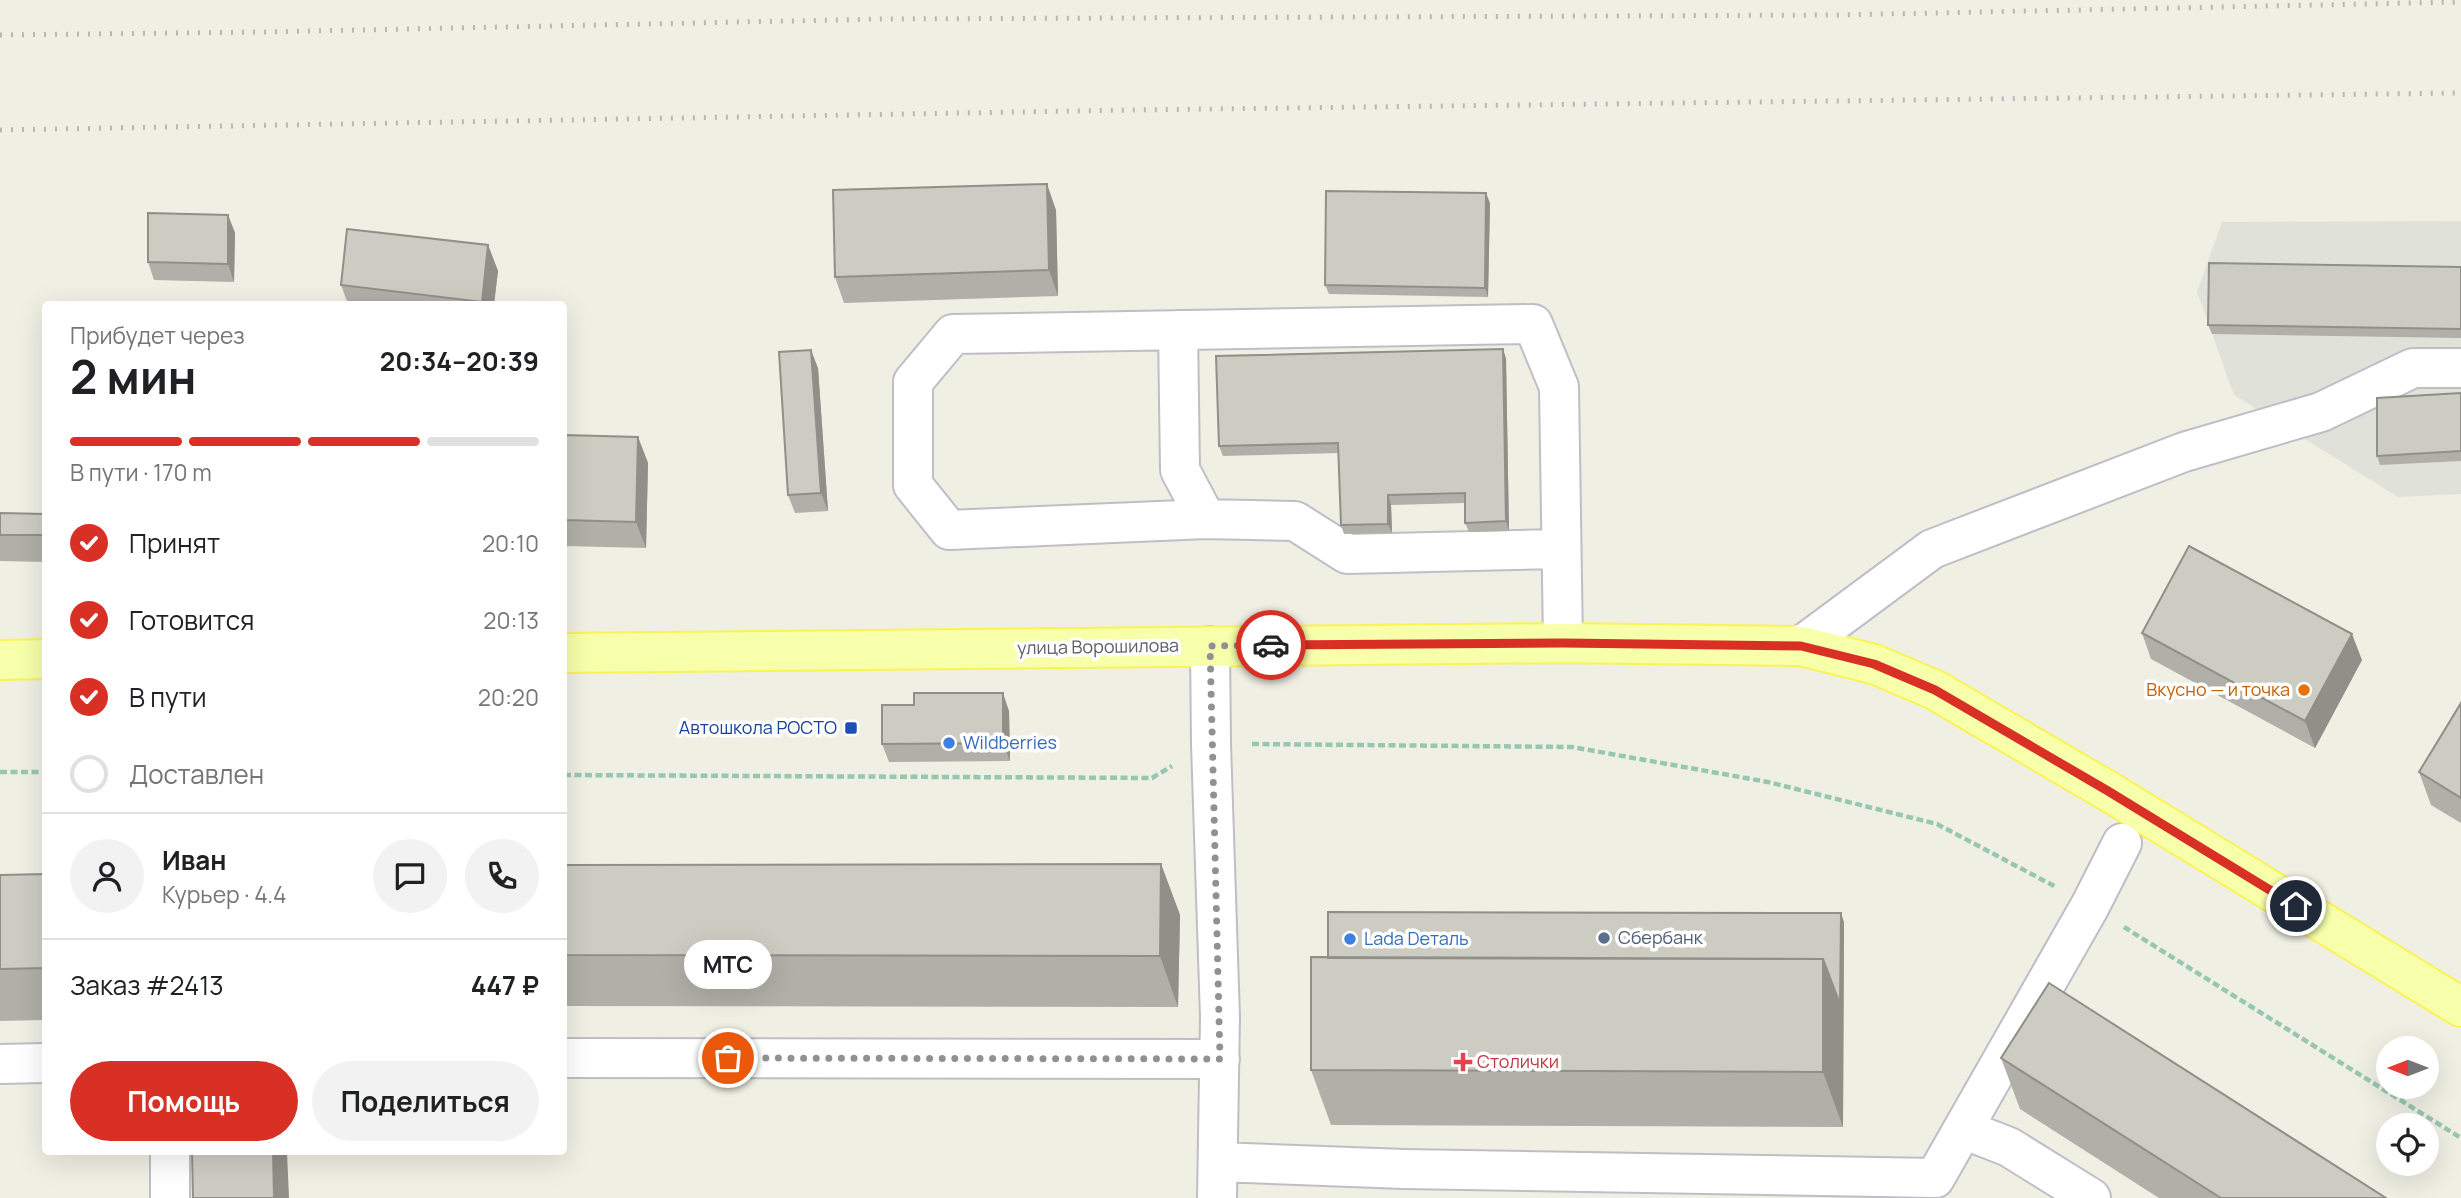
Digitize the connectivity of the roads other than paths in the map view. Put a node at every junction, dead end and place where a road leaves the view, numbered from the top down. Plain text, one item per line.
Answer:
1 (1178, 330) junction
2 (2461, 368) edge
3 (1206, 519) junction
4 (1561, 549) junction
5 (1563, 643) junction
6 (1210, 646) junction
7 (1801, 646) junction
8 (567, 653) edge
9 (42, 659) edge
10 (0, 660) edge
11 (2122, 844) dead end
12 (2461, 1007) edge
13 (567, 1058) edge
14 (1220, 1059) junction
15 (42, 1063) edge
16 (0, 1065) edge
17 (1963, 1129) junction
18 (170, 1155) edge
19 (1217, 1180) edge
20 (170, 1198) edge
21 (2091, 1198) edge

1 - 3 lane
1 - 3 lane
1 - 4 lane
2 - 7 lane
3 - 4 lane
4 - 5 lane
5 - 6 main road, улица Ворошилова
5 - 7 main road, улица Ворошилова
6 - 8 main road, улица Ворошилова
6 - 14 lane
7 - 12 main road, улица Ворошилова
9 - 10 main road
11 - 17 lane
13 - 14 lane
14 - 19 lane
15 - 16 lane
17 - 19 lane
17 - 21 lane
18 - 20 lane

